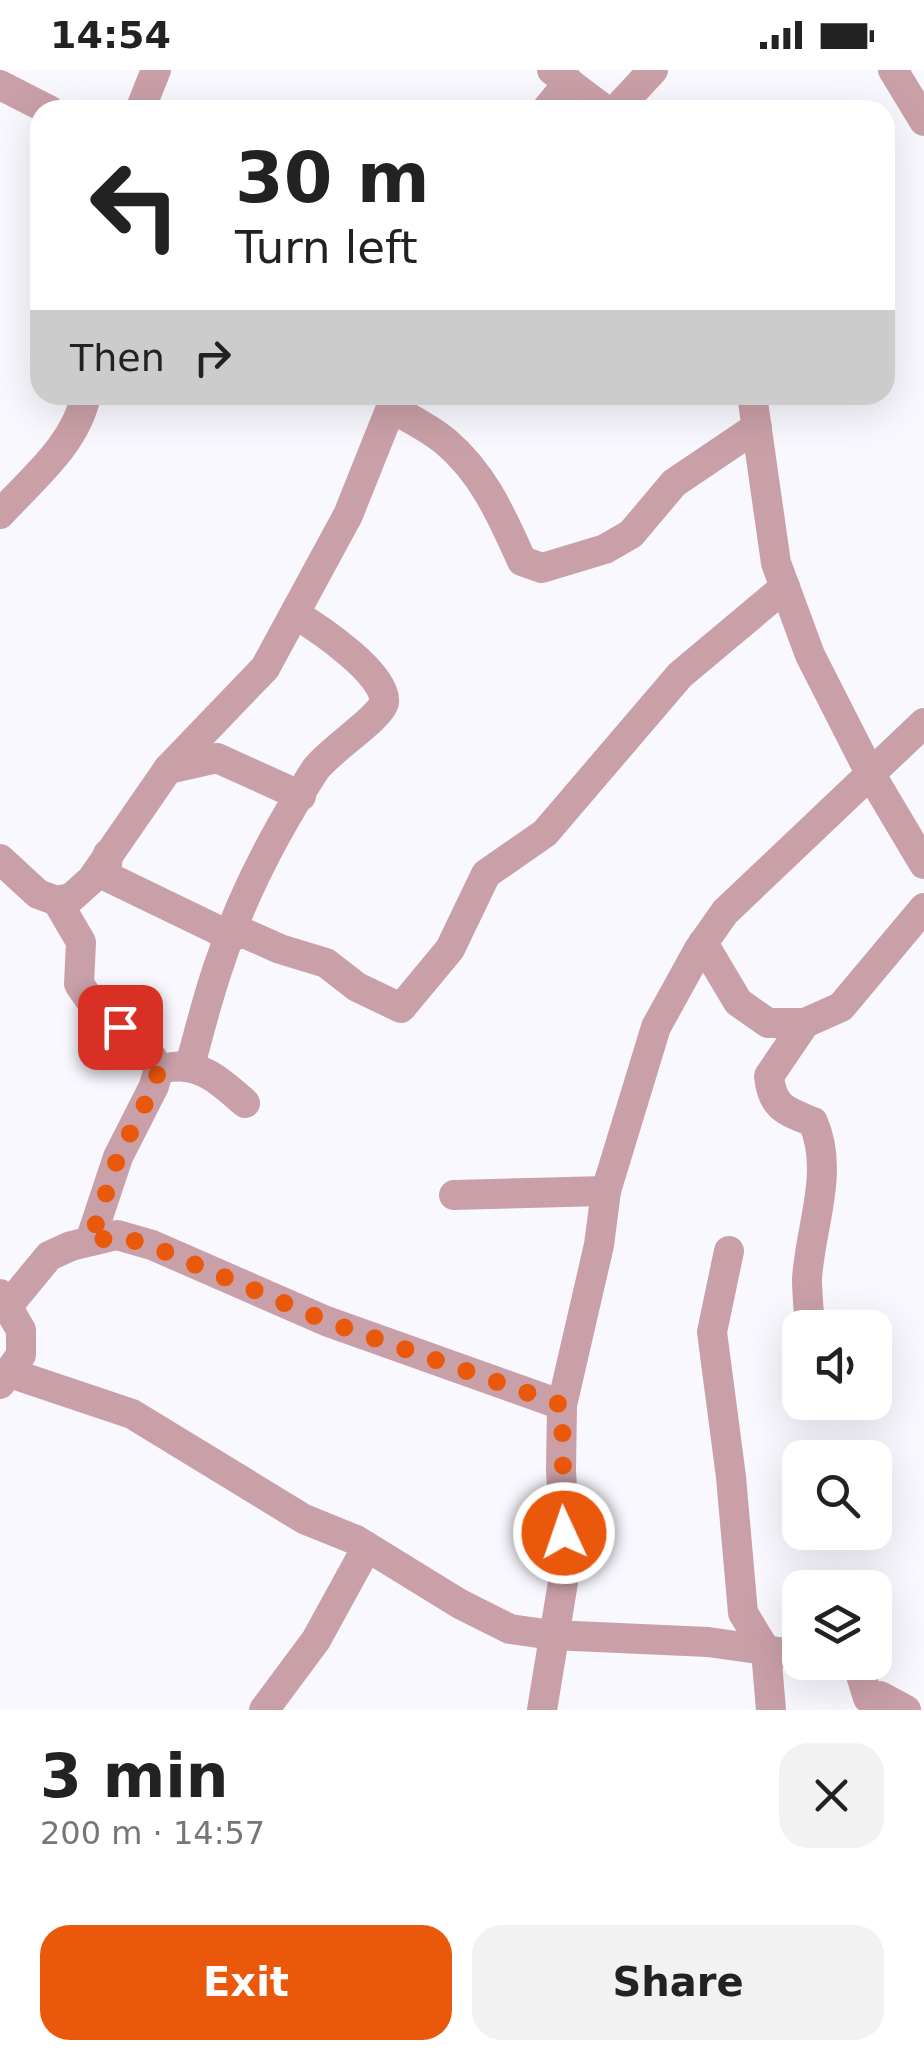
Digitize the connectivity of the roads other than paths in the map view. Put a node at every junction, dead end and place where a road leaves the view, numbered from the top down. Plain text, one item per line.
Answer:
1 (156, 70) edge
2 (652, 70) edge
3 (893, 70) edge
4 (560, 76) edge
5 (0, 86) edge
6 (144, 100) edge
7 (550, 100) edge
8 (592, 100) edge
9 (625, 100) edge
10 (30, 101) edge
11 (924, 121) edge
12 (84, 405) edge
13 (394, 405) edge
14 (399, 405) edge
15 (754, 405) edge
16 (757, 426) junction
17 (0, 514) edge
18 (785, 588) junction
19 (295, 614) junction
20 (924, 722) edge
21 (168, 770) junction
22 (870, 775) junction
23 (301, 796) junction
24 (108, 854) junction
25 (0, 860) edge
26 (924, 864) edge
27 (58, 902) junction
28 (924, 908) edge
29 (230, 936) junction
30 (703, 943) junction
31 (805, 1023) junction
32 (190, 1064) junction
33 (159, 1068) junction
34 (245, 1103) dead end
35 (606, 1191) junction
36 (454, 1196) dead end
37 (90, 1242) junction
38 (730, 1250) dead end
39 (4, 1300) edge
40 (809, 1310) edge
41 (4, 1378) edge
42 (562, 1405) junction
43 (367, 1547) junction
44 (552, 1634) junction
45 (766, 1651) junction
46 (782, 1653) edge
47 (862, 1680) edge
48 (924, 1708) edge
49 (264, 1710) edge
50 (542, 1710) edge
51 (771, 1710) edge
52 (906, 1710) edge
53 (915, 1710) edge

1 - 6 street
2 - 9 street
3 - 11 street
4 - 7 street
4 - 8 street
5 - 10 street
12 - 17 street
13 - 19 street
14 - 16 street
15 - 16 street
16 - 18 street
18 - 22 street
18 - 29 street
19 - 21 street
19 - 23 street
20 - 22 street
21 - 23 street
21 - 24 street
22 - 26 street
22 - 30 street
23 - 29 street
24 - 27 street
24 - 29 street
25 - 27 street
27 - 33 street
28 - 31 street
29 - 32 street
30 - 31 street
30 - 35 street
31 - 40 street
32 - 33 street
32 - 34 street
33 - 37 street
35 - 36 street
35 - 42 street
37 - 39 street
37 - 42 street
38 - 45 street
39 - 41 street
41 - 43 street
42 - 44 street
43 - 44 street
43 - 49 street
44 - 45 street
44 - 50 street
45 - 46 street
45 - 51 street
47 - 52 street
48 - 53 street

